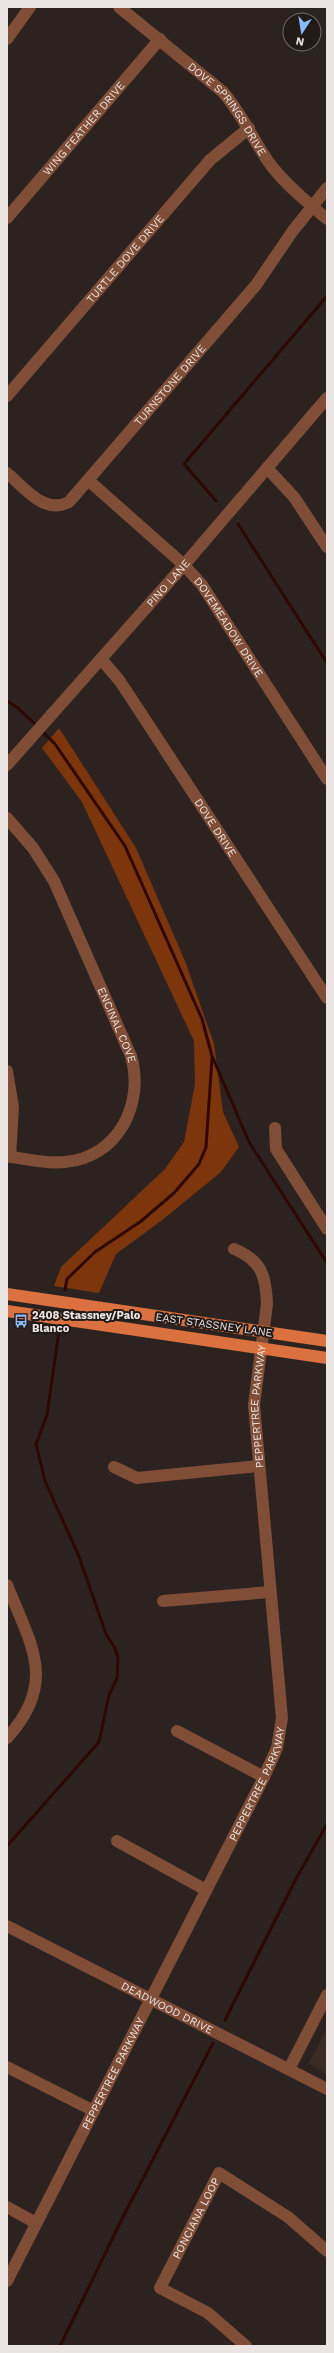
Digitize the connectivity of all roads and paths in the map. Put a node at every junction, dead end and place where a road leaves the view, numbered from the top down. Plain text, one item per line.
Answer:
1 (30, 7) edge
2 (119, 7) edge
3 (7, 39) edge
4 (160, 39) junction
5 (249, 128) junction
6 (327, 188) edge
7 (312, 206) junction
8 (7, 218) edge
9 (327, 220) edge
10 (7, 396) edge
11 (327, 398) edge
12 (267, 468) junction
13 (7, 473) edge
14 (88, 480) junction
15 (327, 547) edge
16 (184, 565) junction
17 (101, 660) junction
18 (7, 766) edge
19 (327, 779) edge
20 (7, 818) edge
21 (327, 998) edge
22 (7, 1071) edge
23 (275, 1128) dead end
24 (8, 1157) edge
25 (327, 1229) edge
26 (234, 1249) dead end
27 (7, 1294) edge
28 (7, 1311) edge
29 (263, 1332) junction
30 (327, 1341) edge
31 (260, 1348) junction
32 (327, 1358) edge
33 (258, 1466) junction
34 (114, 1467) dead end
35 (7, 1585) edge
36 (270, 1592) junction
37 (163, 1602) dead end
38 (177, 1731) dead end
39 (7, 1738) edge
40 (264, 1777) junction
41 (117, 1841) dead end
42 (206, 1890) junction
43 (7, 1926) edge
44 (327, 1995) edge
45 (151, 1998) junction
46 (7, 2068) edge
47 (289, 2069) junction
48 (327, 2090) edge
49 (94, 2111) junction
50 (7, 2208) edge
51 (36, 2222) junction
52 (327, 2251) edge
53 (7, 2281) edge
54 (246, 2346) edge

1 - 3 street
2 - 4 street, DOVE SPRINGS DRIVE
4 - 5 street, DOVE SPRINGS DRIVE
4 - 8 street, WING FEATHER DRIVE
5 - 7 street, DOVE SPRINGS DRIVE
5 - 10 street, TURTLE DOVE DRIVE
6 - 7 street, TURNSTONE DRIVE
7 - 9 street, DOVE SPRINGS DRIVE
7 - 14 street, TURNSTONE DRIVE
11 - 12 street, PINO LANE
12 - 15 street
12 - 16 street, PINO LANE
13 - 14 street, TURNSTONE DRIVE
14 - 16 street, DOVEMEADOW DRIVE
16 - 17 street, PINO LANE
16 - 19 street, DOVEMEADOW DRIVE
17 - 18 street, PINO LANE
17 - 21 street, DOVE DRIVE
20 - 24 street, ENCINAL COVE
22 - 24 street
23 - 25 street
26 - 29 street, PEPPERTREE PARKWAY
27 - 29 main road, EAST STASSNEY LANE
28 - 31 main road, EAST STASSNEY LANE
29 - 30 main road, EAST STASSNEY LANE
29 - 31 street, PEPPERTREE PARKWAY
31 - 32 main road, EAST STASSNEY LANE
31 - 33 street, PEPPERTREE PARKWAY
33 - 34 street
33 - 36 street, PEPPERTREE PARKWAY
35 - 39 street
36 - 37 street
36 - 40 street, PEPPERTREE PARKWAY
38 - 40 street
40 - 42 street, PEPPERTREE PARKWAY
41 - 42 street
42 - 45 street, PEPPERTREE PARKWAY
43 - 45 street, DEADWOOD DRIVE
44 - 47 street
45 - 47 street, DEADWOOD DRIVE
45 - 49 street, PEPPERTREE PARKWAY
46 - 49 street
47 - 48 street, DEADWOOD DRIVE
49 - 51 street, PEPPERTREE PARKWAY
50 - 51 street
51 - 53 street, PEPPERTREE PARKWAY
52 - 54 street, PONCIANA LOOP

